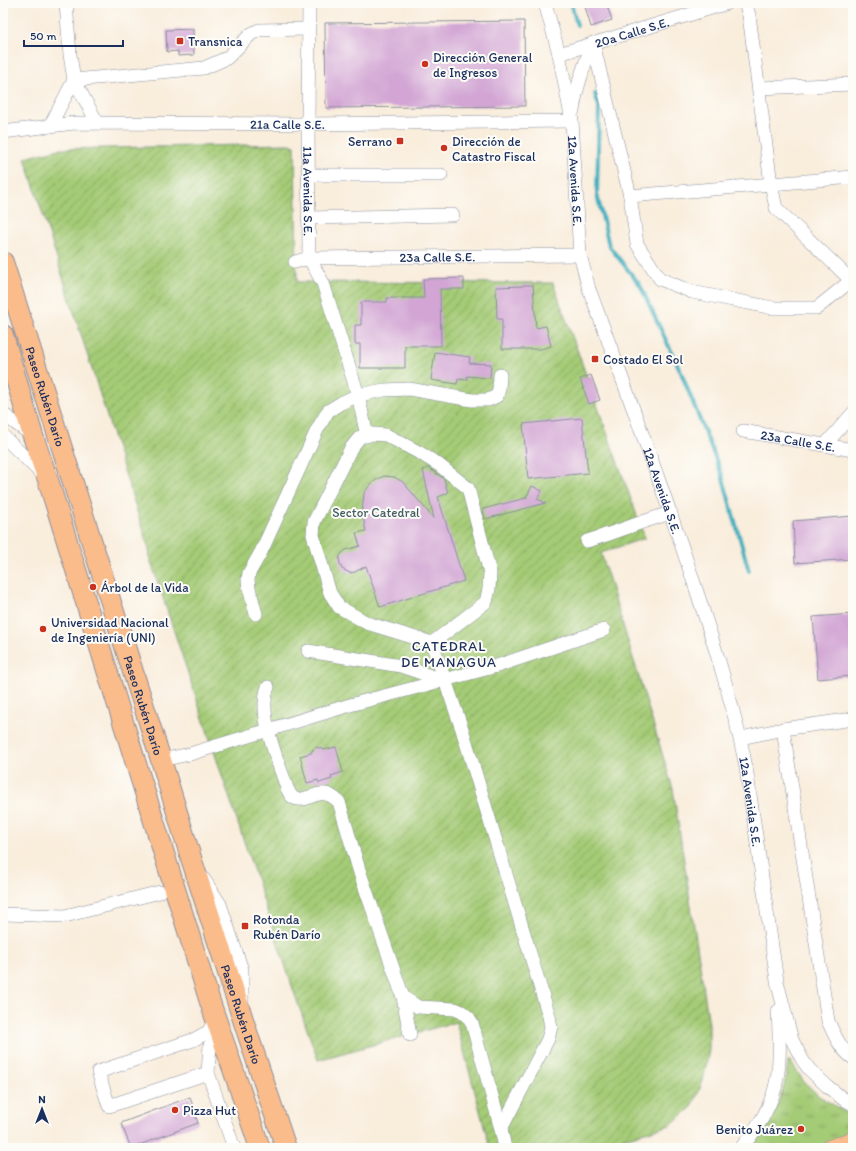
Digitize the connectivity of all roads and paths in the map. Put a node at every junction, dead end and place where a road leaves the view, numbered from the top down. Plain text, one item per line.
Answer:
1 (66, 3) edge
2 (309, 3) edge
3 (545, 3) edge
4 (728, 3) edge
5 (745, 3) edge
6 (308, 28) junction
7 (586, 45) junction
8 (559, 54) junction
9 (74, 80) junction
10 (853, 84) edge
11 (759, 88) junction
12 (572, 121) junction
13 (97, 122) junction
14 (308, 124) junction
15 (50, 126) junction
16 (3, 132) edge
17 (308, 175) junction
18 (442, 175) dead end
19 (853, 177) edge
20 (771, 184) junction
21 (630, 196) junction
22 (453, 215) dead end
23 (308, 218) junction
24 (580, 255) junction
25 (309, 258) junction
26 (295, 262) dead end
27 (5, 272) edge
28 (852, 281) edge
29 (3, 335) edge
30 (500, 375) dead end
31 (358, 395) junction
32 (853, 412) edge
33 (3, 414) edge
34 (743, 431) dead end
35 (3, 436) edge
36 (33, 436) junction
37 (368, 436) junction
38 (825, 445) junction
39 (853, 450) edge
40 (48, 480) junction
41 (671, 513) junction
42 (586, 541) dead end
43 (256, 614) dead end
44 (604, 630) dead end
45 (432, 642) junction
46 (308, 651) dead end
47 (445, 681) junction
48 (268, 687) dead end
49 (853, 719) edge
50 (783, 729) junction
51 (268, 730) junction
52 (741, 738) junction
53 (161, 760) junction
54 (160, 892) dead end
55 (3, 914) edge
56 (778, 981) junction
57 (403, 997) junction
58 (210, 1002) junction
59 (410, 1035) dead end
60 (222, 1038) junction
61 (853, 1058) edge
62 (208, 1072) junction
63 (853, 1104) edge
64 (501, 1129) junction
65 (853, 1140) edge
66 (257, 1145) edge
67 (234, 1148) edge
68 (286, 1148) edge
69 (505, 1148) edge
70 (741, 1148) edge
71 (830, 1148) edge

1 - 9 street
2 - 6 street, 11a Avenida S.E.
3 - 8 street, 12a Avenida S.E.
4 - 7 street, 20a Calle S.E.
5 - 11 street
6 - 9 street
6 - 14 street, 11a Avenida S.E.
7 - 8 street, 20a Calle S.E.
7 - 12 street
7 - 21 street
8 - 12 street, 12a Avenida S.E.
9 - 13 street
9 - 15 street
10 - 11 street
11 - 20 street
12 - 14 street, 21a Calle S.E.
12 - 24 street, 12a Avenida S.E.
13 - 14 street, 21a Calle S.E.
13 - 15 street, 21a Calle S.E.
14 - 17 street, 11a Avenida S.E.
15 - 16 street, 21a Calle S.E.
17 - 18 street
17 - 23 street, 11a Avenida S.E.
19 - 20 street
20 - 21 street
20 - 28 street
21 - 28 street
22 - 23 street
23 - 25 street, 11a Avenida S.E.
24 - 25 street, 23a Calle S.E.
24 - 41 street, 12a Avenida S.E.
25 - 26 street, 23a Calle S.E.
25 - 31 street
27 - 53 highway, Paseo Rubén Darío
29 - 36 highway, Paseo Rubén Darío
30 - 31 street
31 - 37 street
31 - 43 street
32 - 38 street
33 - 36 street
34 - 38 street, 23a Calle S.E.
35 - 40 street
36 - 40 highway, Paseo Rubén Darío
37 - 45 street
37 - 45 street
38 - 39 street, 23a Calle S.E.
40 - 58 highway, Paseo Rubén Darío
41 - 42 street
41 - 52 street, 12a Avenida S.E.
44 - 47 street
45 - 47 street
46 - 47 street
47 - 51 street
47 - 64 street
48 - 51 street
49 - 50 street
50 - 52 street
50 - 61 street
51 - 53 street
51 - 57 street
52 - 56 street, 12a Avenida S.E.
53 - 68 highway, Paseo Rubén Darío
54 - 55 street
56 - 63 street, 12a Avenida S.E.
56 - 70 street, 12a Avenida S.E.
57 - 59 street
57 - 64 street
58 - 60 highway, Paseo Rubén Darío
58 - 62 street
60 - 62 street
60 - 66 highway, Paseo Rubén Darío
62 - 67 street
64 - 69 street
65 - 71 main road

